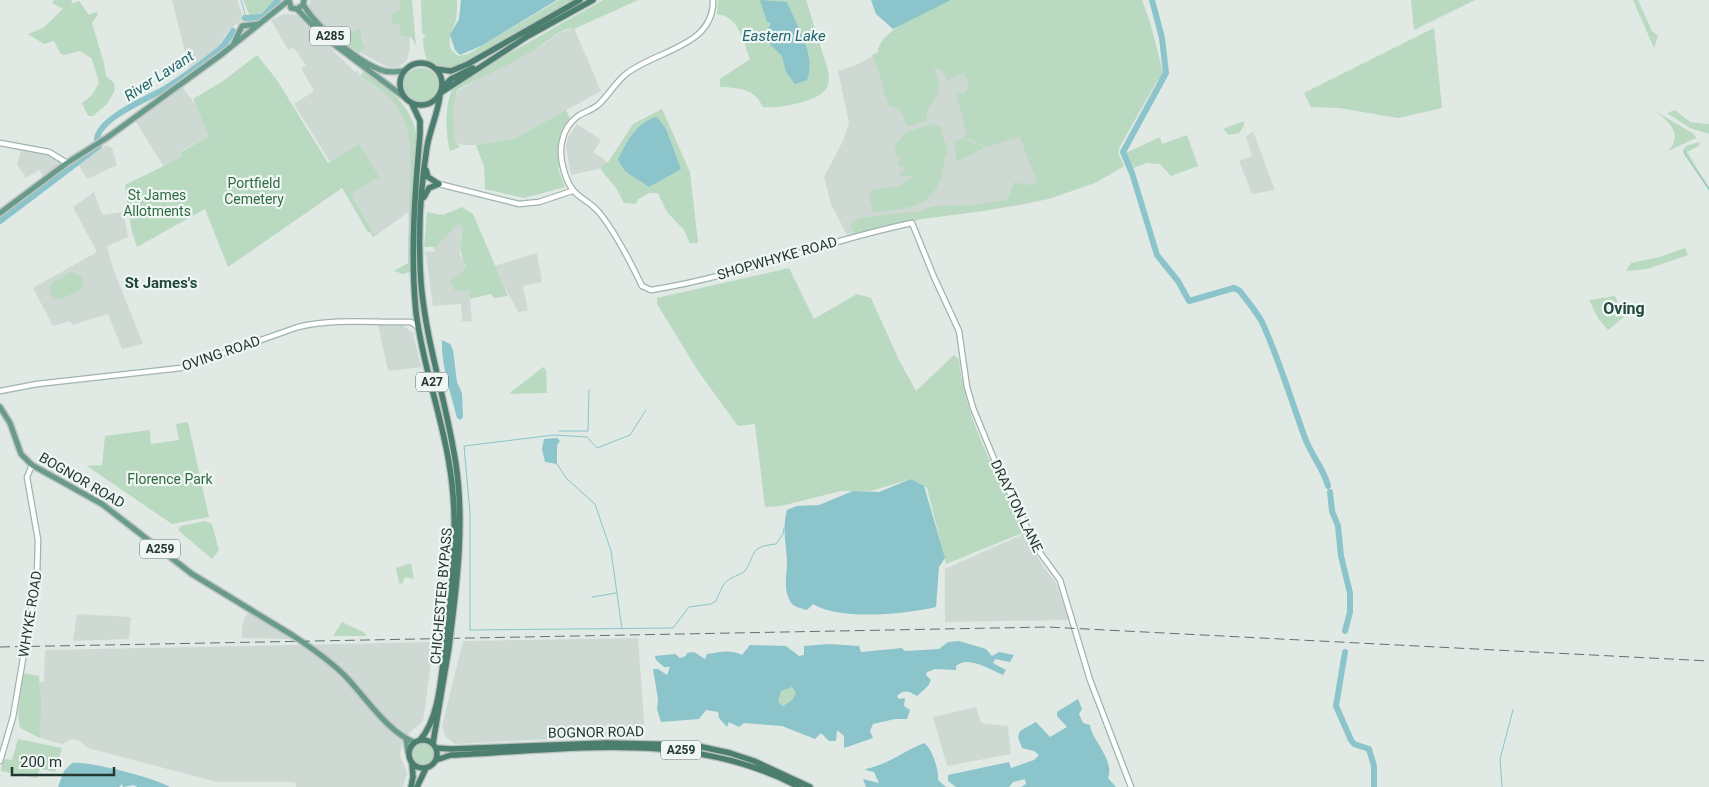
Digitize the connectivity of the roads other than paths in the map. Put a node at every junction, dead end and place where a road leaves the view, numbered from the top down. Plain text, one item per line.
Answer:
1 (289, 0) edge
2 (580, 0) edge
3 (593, 0) edge
4 (713, 0) edge
5 (304, 2) edge
6 (294, 8) junction
7 (276, 12) junction
8 (262, 24) junction
9 (247, 26) junction
10 (240, 31) junction
11 (247, 34) junction
12 (232, 46) junction
13 (436, 69) junction
14 (404, 71) junction
15 (441, 92) junction
16 (404, 97) junction
17 (412, 104) junction
18 (0, 143) edge
19 (68, 163) junction
20 (425, 166) junction
21 (440, 184) junction
22 (572, 191) junction
23 (422, 204) junction
24 (0, 213) edge
25 (912, 223) joint
26 (417, 314) junction
27 (410, 322) junction
28 (419, 328) junction
29 (0, 391) edge
30 (0, 407) edge
31 (32, 466) junction
32 (449, 630) junction
33 (447, 647) junction
34 (406, 739) junction
35 (417, 741) junction
36 (434, 746) junction
37 (408, 752) junction
38 (436, 760) junction
39 (0, 761) edge
40 (412, 763) junction
41 (426, 768) junction
42 (411, 787) edge
43 (417, 787) edge
44 (799, 787) edge
45 (810, 787) edge
46 (1131, 787) edge

1 - 6 main road
1 - 7 main road
2 - 13 highway
3 - 15 highway
4 - 22 main road
5 - 6 main road
5 - 14 main road, A285
6 - 7 main road
6 - 16 main road, A285
7 - 8 main road
8 - 9 main road
8 - 11 main road
9 - 10 main road
9 - 11 main road
10 - 11 main road
10 - 12 main road
11 - 12 main road
12 - 19 main road
13 - 14 highway
13 - 15 highway
14 - 16 highway
15 - 17 highway
15 - 20 highway, CHICHESTER BYPASS / A27
16 - 17 highway
17 - 26 highway, CHICHESTER BYPASS / A27
18 - 19 main road
19 - 24 main road
20 - 21 highway
20 - 23 highway, CHICHESTER BYPASS / A27
21 - 22 main road
21 - 23 highway
22 - 25 main road, SHOPWHYKE ROAD
23 - 32 highway, CHICHESTER BYPASS / A27
25 - 46 main road, DRAYTON LANE
26 - 27 main road
26 - 28 highway, CHICHESTER BYPASS / A27
27 - 28 main road
27 - 29 main road, OVING ROAD
28 - 32 highway, CHICHESTER BYPASS / A27
30 - 31 main road, BOGNOR ROAD / A259
31 - 34 main road, BOGNOR ROAD / A259, bridge
31 - 39 main road, WHYKE ROAD
32 - 33 highway, CHICHESTER BYPASS / A27, bridge
33 - 35 highway, CHICHESTER BYPASS / A27
33 - 36 highway, CHICHESTER BYPASS / A27
34 - 35 main road, A259
34 - 37 main road
35 - 36 highway
35 - 37 highway
36 - 38 highway
36 - 45 highway, BOGNOR ROAD / A259
37 - 40 highway
38 - 41 highway
38 - 44 highway, BOGNOR ROAD / A259
40 - 41 highway
40 - 42 highway
41 - 43 highway

